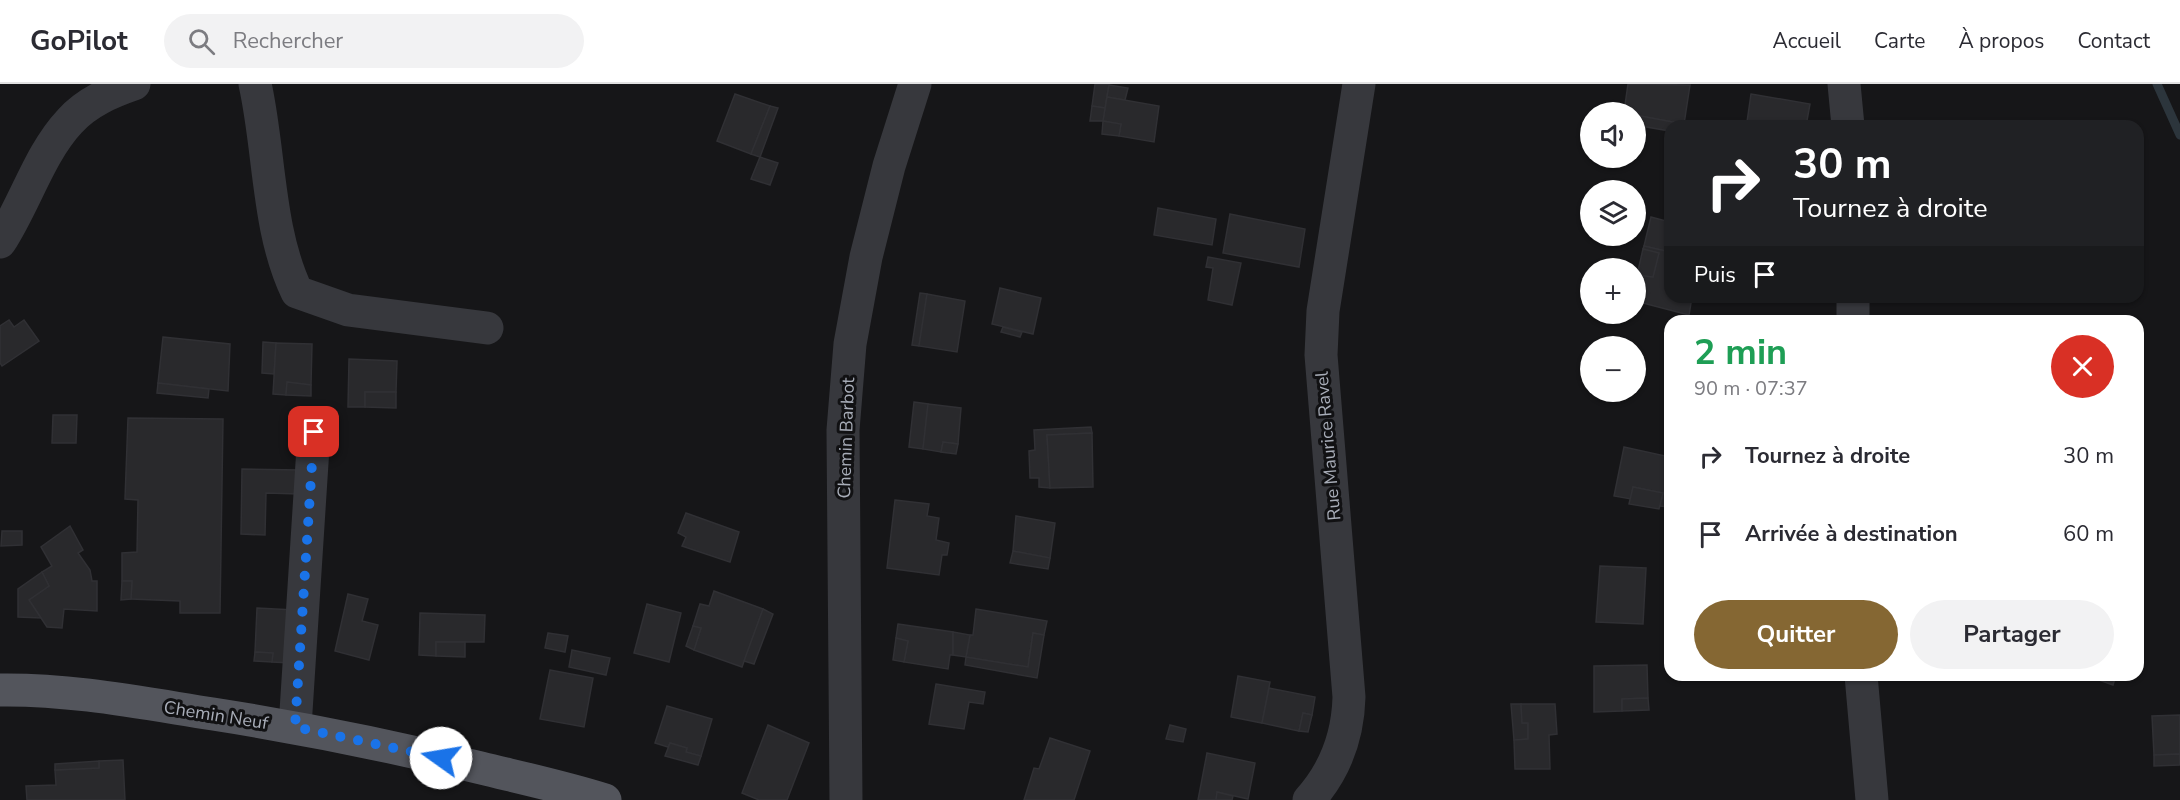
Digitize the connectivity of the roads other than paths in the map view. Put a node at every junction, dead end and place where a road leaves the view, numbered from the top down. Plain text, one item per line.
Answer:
1 (134, 84) edge
2 (255, 84) edge
3 (915, 84) edge
4 (1359, 84) edge
5 (1844, 84) edge
6 (1847, 120) edge
7 (0, 242) edge
8 (487, 328) dead end
9 (314, 432) dead end
10 (1862, 681) edge
11 (0, 690) edge
12 (295, 727) junction
13 (605, 800) edge
14 (846, 800) edge
15 (1310, 800) edge
16 (1872, 800) edge

1 - 7 street
2 - 8 street
3 - 14 street, Chemin Barbot
4 - 15 street, Rue Maurice Ravel
5 - 6 street
9 - 12 street
10 - 16 street
11 - 12 main road, Chemin Neuf
12 - 13 main road, Chemin Neuf

